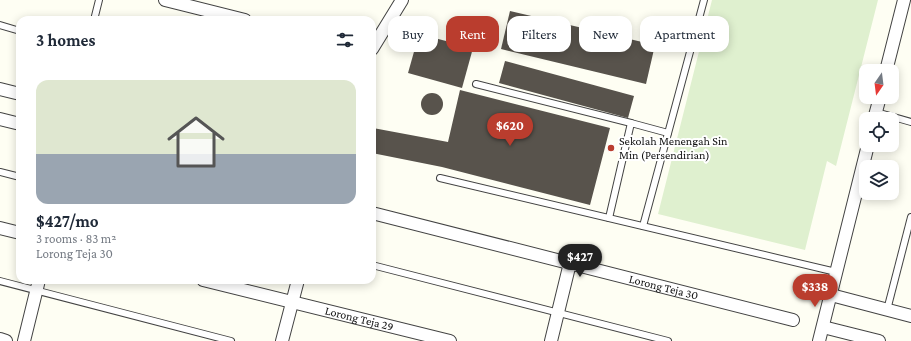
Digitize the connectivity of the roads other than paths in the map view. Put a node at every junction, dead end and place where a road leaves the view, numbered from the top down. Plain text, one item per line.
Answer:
1 (99, 0) edge
2 (402, 0) edge
3 (704, 0) edge
4 (904, 0) edge
5 (169, 1) edge
6 (95, 16) edge
7 (228, 16) edge
8 (0, 25) edge
9 (16, 30) edge
10 (376, 42) edge
11 (888, 64) edge
12 (476, 84) dead end
13 (0, 89) edge
14 (16, 93) edge
15 (0, 119) edge
16 (899, 120) edge
17 (911, 122) edge
18 (16, 123) edge
19 (631, 123) junction
20 (668, 133) junction
21 (866, 152) edge
22 (0, 172) edge
23 (16, 176) edge
24 (440, 178) dead end
25 (376, 214) edge
26 (911, 217) edge
27 (609, 218) junction
28 (643, 226) junction
29 (0, 228) edge
30 (16, 232) edge
31 (570, 263) junction
32 (376, 267) edge
33 (836, 272) junction
34 (0, 281) edge
35 (16, 283) edge
36 (218, 284) edge
37 (297, 284) edge
38 (37, 285) edge
39 (831, 295) junction
40 (292, 303) junction
41 (887, 310) junction
42 (557, 312) junction
43 (911, 316) edge
44 (793, 320) dead end
45 (823, 327) junction
46 (0, 340) edge
47 (6, 341) edge
48 (24, 341) edge
49 (231, 341) edge
50 (282, 341) edge
51 (450, 341) edge
52 (551, 341) edge
53 (668, 341) edge
54 (819, 341) edge
55 (878, 341) edge

1 - 6 lane
2 - 10 street
3 - 20 lane
4 - 11 street
5 - 7 street
8 - 9 lane
12 - 19 lane
13 - 14 street
15 - 18 street
16 - 17 lane
19 - 20 lane
19 - 27 lane
20 - 28 lane
21 - 33 street
22 - 23 lane
24 - 27 lane
25 - 31 street, Lorong Teja 30
26 - 41 lane
27 - 28 lane
28 - 33 lane
29 - 30 street
31 - 42 street
31 - 44 street, Lorong Teja 30
32 - 42 lane
33 - 39 street
34 - 35 lane
36 - 40 street, Lorong Teja 29
37 - 40 street
38 - 48 street
38 - 49 lane
39 - 41 street
39 - 45 street
40 - 50 street
40 - 51 street, Lorong Teja 29
41 - 43 street
42 - 52 street
42 - 53 lane
45 - 54 street
45 - 55 street
46 - 47 street

